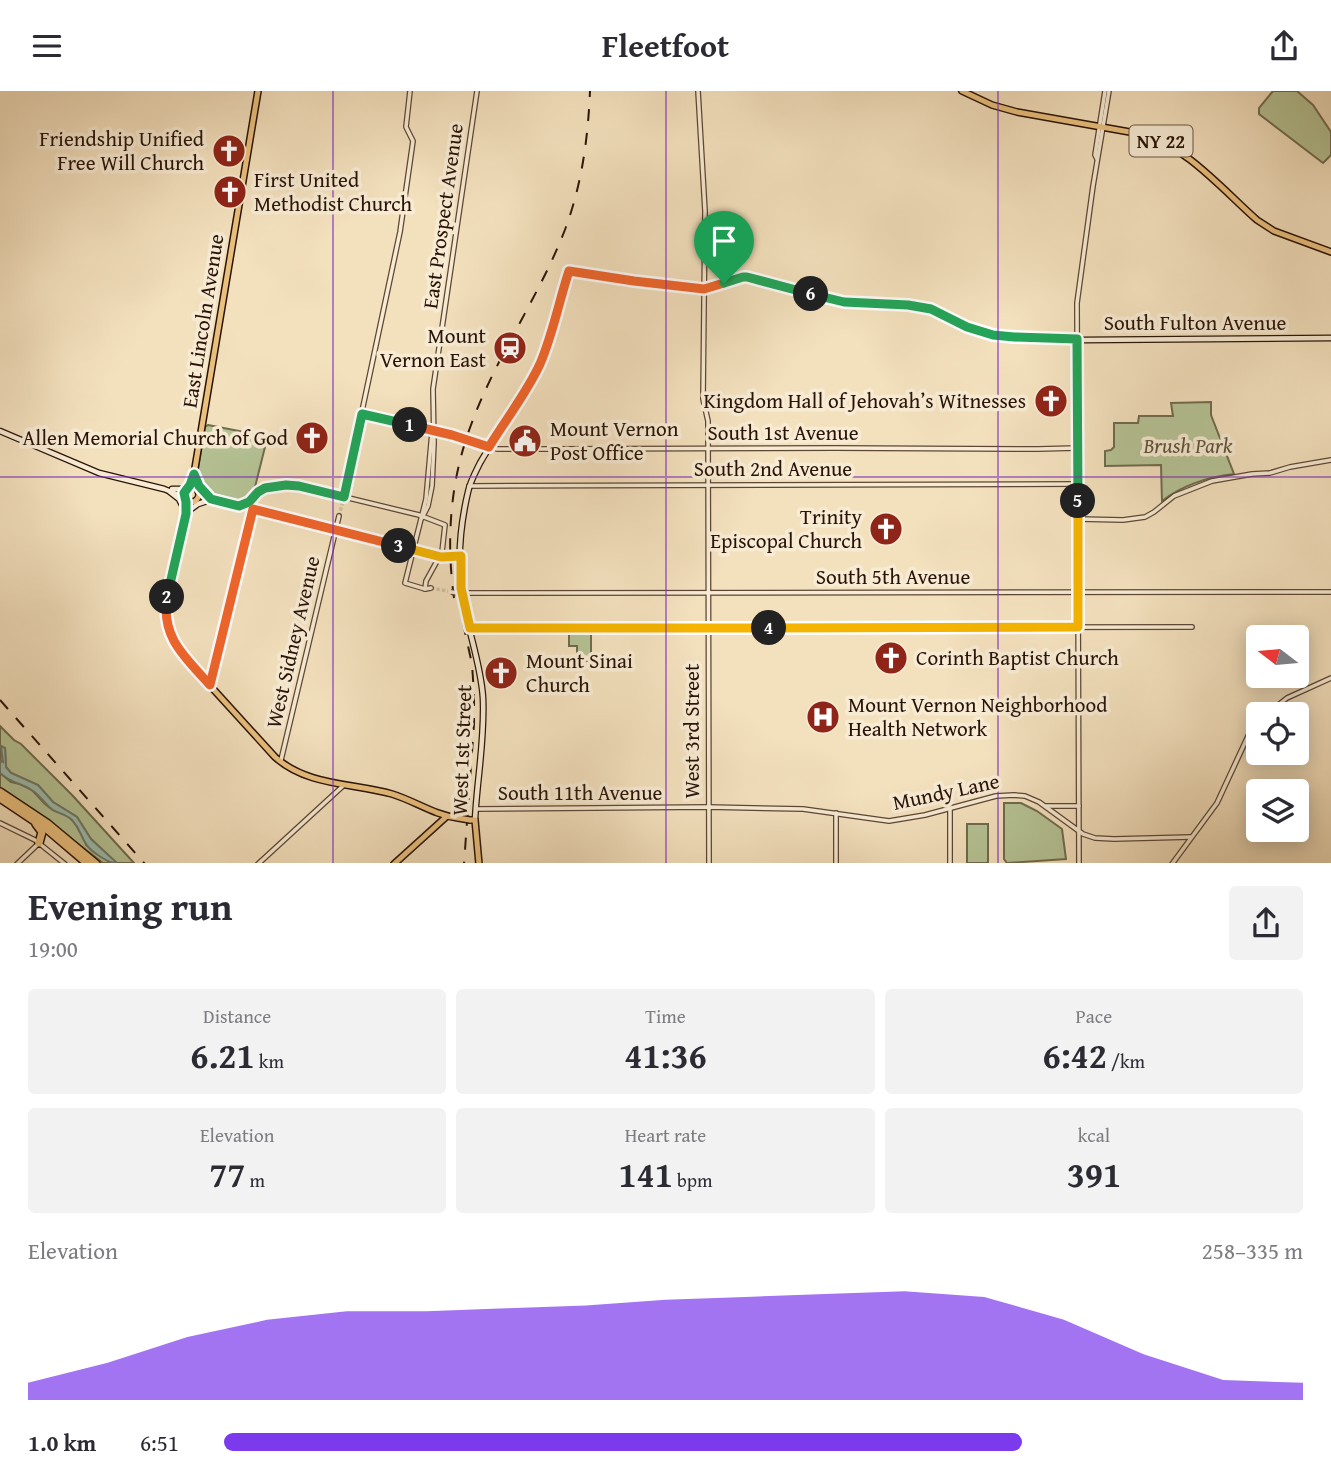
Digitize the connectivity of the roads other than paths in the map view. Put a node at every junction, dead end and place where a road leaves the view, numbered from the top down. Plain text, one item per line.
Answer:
1 (258, 91) edge
2 (410, 91) edge
3 (477, 91) edge
4 (698, 91) edge
5 (962, 91) edge
6 (1107, 91) edge
7 (1102, 127) junction
8 (1331, 252) edge
9 (569, 271) joint
10 (704, 289) junction
11 (1331, 338) edge
12 (1077, 339) junction
13 (362, 414) junction
14 (433, 430) junction
15 (0, 431) edge
16 (444, 433) junction
17 (434, 443) junction
18 (487, 446) junction
19 (1077, 448) junction
20 (708, 449) junction
21 (1331, 460) edge
22 (194, 475) junction
23 (1077, 484) junction
24 (708, 485) junction
25 (469, 486) junction
26 (187, 488) junction
27 (165, 489) junction
28 (197, 490) junction
29 (256, 495) junction
30 (184, 497) junction
31 (344, 497) junction
32 (212, 499) junction
33 (194, 501) junction
34 (239, 506) junction
35 (428, 506) junction
36 (253, 509) junction
37 (186, 513) junction
38 (339, 516) tunnel mouth
39 (422, 518) junction
40 (1078, 519) junction
41 (435, 522) junction
42 (335, 530) junction
43 (414, 550) junction
44 (455, 556) junction
45 (441, 557) junction
46 (431, 588) tunnel mouth
47 (425, 589) junction
48 (1078, 591) junction
49 (1331, 591) edge
50 (455, 592) junction
51 (708, 593) junction
52 (1078, 627) junction
53 (1192, 627) dead end
54 (470, 628) junction
55 (708, 628) junction
56 (1331, 678) edge
57 (210, 685) junction
58 (1282, 702) edge
59 (1246, 740) edge
60 (281, 762) junction
61 (345, 783) junction
62 (0, 792) edge
63 (0, 798) edge
64 (1045, 806) junction
65 (1079, 806) junction
66 (708, 807) junction
67 (770, 808) joint
68 (476, 809) junction
69 (950, 809) junction
70 (836, 813) junction
71 (29, 816) junction
72 (446, 817) junction
73 (473, 820) junction
74 (0, 823) edge
75 (1078, 830) junction
76 (1191, 838) junction
77 (39, 843) junction
78 (18, 863) edge
79 (65, 863) edge
80 (88, 863) edge
81 (96, 863) edge
82 (258, 863) edge
83 (394, 863) edge
84 (479, 863) edge
85 (709, 863) edge
86 (836, 863) edge
87 (950, 863) edge
88 (1079, 863) edge
89 (1172, 863) edge

1 - 22 main road, East Lincoln Avenue
2 - 13 street
3 - 14 street, East Prospect Avenue
4 - 10 street, West 3rd Street
5 - 7 main road, NY 22
6 - 7 street
7 - 8 main road, NY 22
7 - 12 street
9 - 10 main road, South Fulton Avenue
9 - 18 main road, West 1st Street
10 - 12 main road, South Fulton Avenue
10 - 20 street, West 3rd Street
11 - 12 main road, South Fulton Avenue
12 - 19 street
13 - 14 street, South 1st Avenue
13 - 31 street
14 - 16 street, South 1st Avenue
14 - 17 street, East Prospect Avenue
14 - 39 street, East Prospect Avenue
15 - 27 main road
16 - 17 street
16 - 18 street, South 1st Avenue, bridge
17 - 35 street, East Prospect Avenue
18 - 20 street, South 1st Avenue
18 - 25 main road, West 1st Street
19 - 20 street, South 1st Avenue
19 - 23 street
20 - 24 street, West 3rd Street
21 - 40 street
22 - 26 main road, East Lincoln Avenue
22 - 28 main road, East Lincoln Avenue
22 - 32 main road
23 - 24 street, South 2nd Avenue
23 - 40 street
24 - 25 street, South 2nd Avenue
24 - 51 street, West 3rd Street
25 - 44 main road, West 1st Street
26 - 27 main road
26 - 28 main road
26 - 30 main road
27 - 30 main road
27 - 37 main road
28 - 32 main road
28 - 33 main road
29 - 31 street
29 - 34 main road
29 - 36 street
30 - 33 main road
30 - 37 main road
31 - 39 street
32 - 33 main road
32 - 34 main road
32 - 37 main road
33 - 37 main road
34 - 36 main road
35 - 39 street, East Prospect Avenue
35 - 41 street
36 - 42 main road
36 - 57 street
37 - 57 main road
38 - 42 street, West Sidney Avenue
39 - 41 street
39 - 43 street, East Prospect Avenue
40 - 48 street
41 - 45 street
42 - 43 main road
42 - 60 street, West Sidney Avenue
43 - 45 main road
43 - 47 street, East Prospect Avenue
44 - 45 main road
44 - 50 main road, West 1st Street
45 - 47 street
46 - 47 street
48 - 49 street, South 5th Avenue
48 - 51 street, South 5th Avenue
48 - 52 street
50 - 51 street, South 5th Avenue
50 - 54 main road, West 1st Street
51 - 55 street, West 3rd Street
52 - 53 street
52 - 55 street
52 - 65 street
54 - 55 street
54 - 68 main road, West 1st Street
55 - 66 street, West 3rd Street
56 - 58 street
57 - 60 main road
59 - 76 street
60 - 61 main road
61 - 72 main road
61 - 82 street
62 - 81 highway
63 - 71 highway
64 - 65 street
64 - 69 street, Mundy Lane
64 - 75 street, Mundy Lane
65 - 75 street
66 - 67 street, South 11th Avenue
66 - 68 street, South 11th Avenue
66 - 85 street, West 3rd Street
67 - 70 street, Mundy Lane
68 - 73 main road, West 1st Street
69 - 70 street, Mundy Lane
69 - 87 street
70 - 86 street
71 - 77 highway
71 - 80 highway
72 - 73 main road, bridge
72 - 83 main road
73 - 84 main road, West 1st Street
74 - 77 street
75 - 76 street
75 - 88 street
76 - 89 street
77 - 78 street
77 - 79 street

